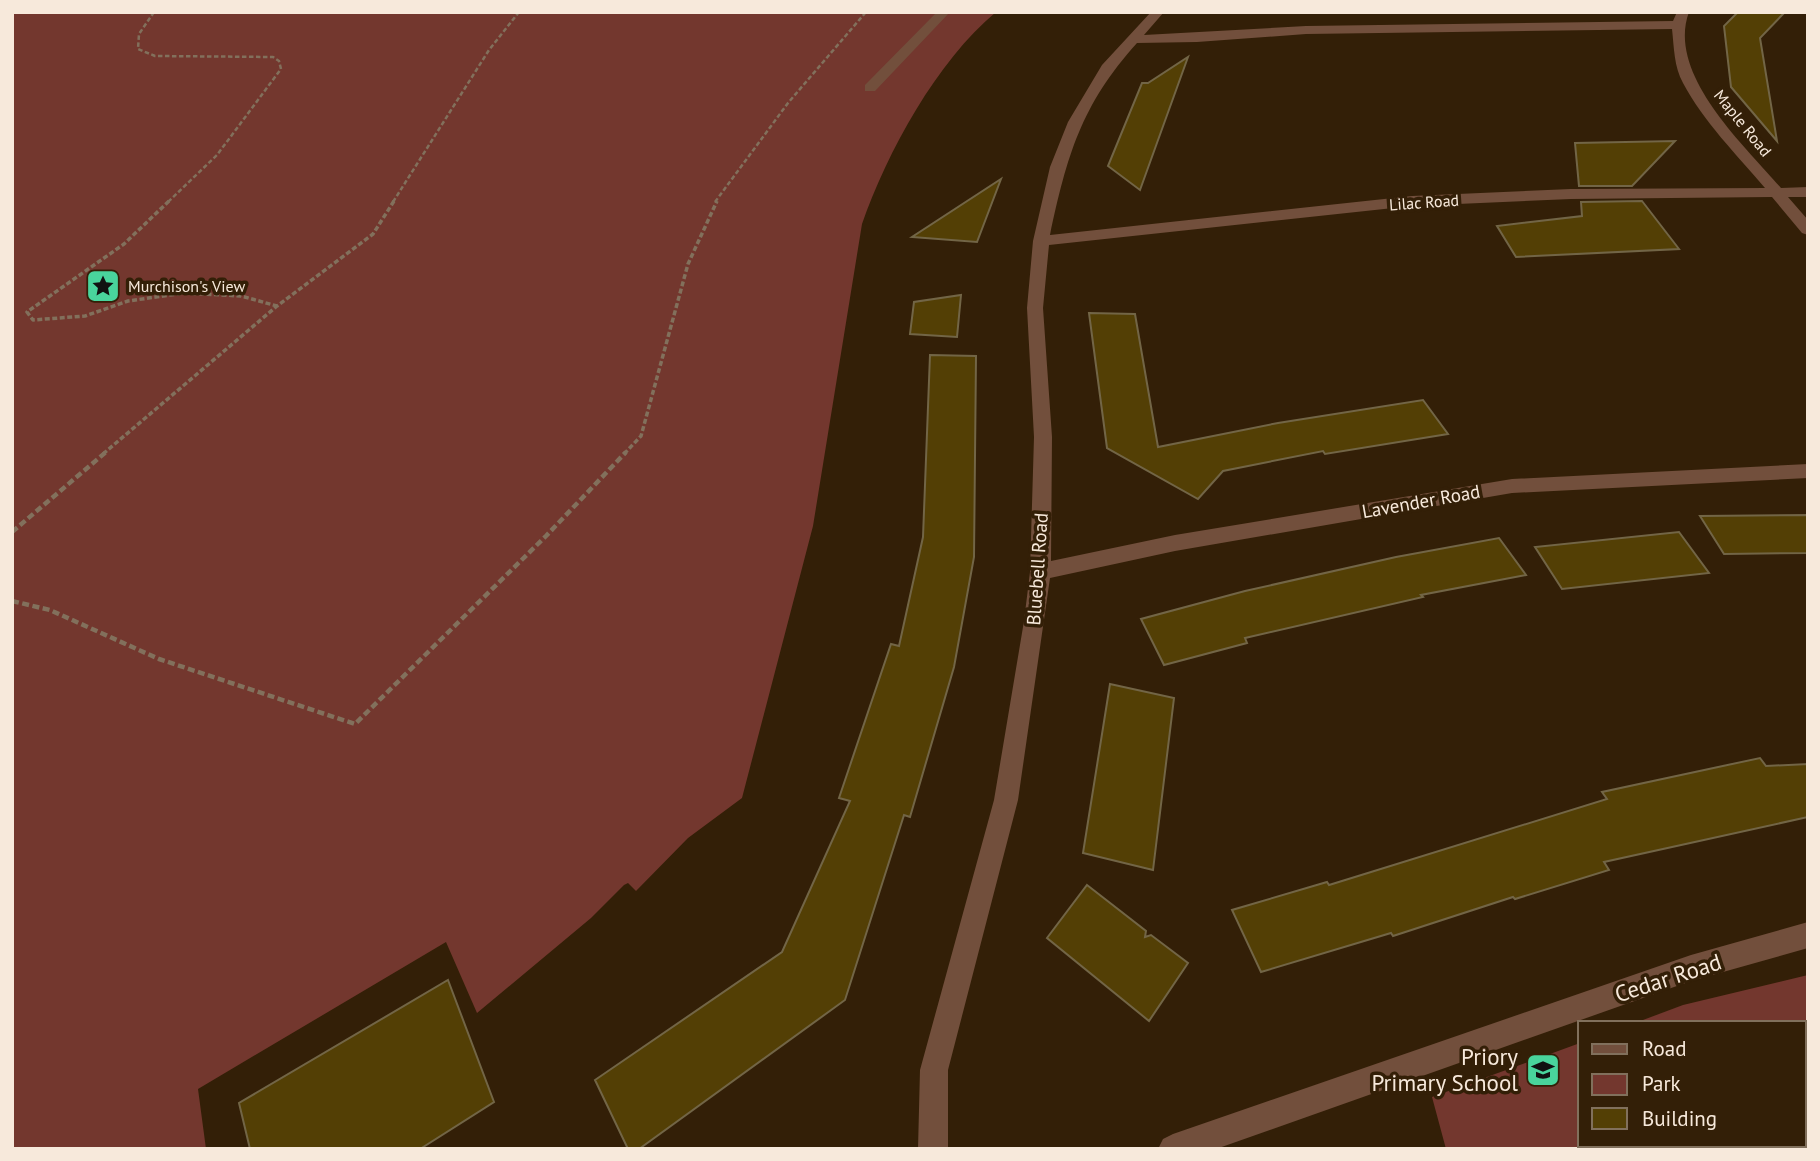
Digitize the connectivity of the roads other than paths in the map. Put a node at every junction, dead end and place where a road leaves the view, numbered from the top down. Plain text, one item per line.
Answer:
1 (944, 12) edge
2 (1158, 12) edge
3 (1681, 18) edge
4 (1133, 39) junction
5 (870, 88) dead end
6 (1776, 192) junction
7 (1808, 192) edge
8 (1808, 230) edge
9 (1041, 241) junction
10 (1808, 471) edge
11 (1040, 572) junction
12 (1808, 935) edge
13 (933, 1149) edge
14 (1173, 1149) edge

1 - 5 street
2 - 4 street, Bluebell Road
3 - 4 street
3 - 6 street, Maple Road
4 - 9 street, Bluebell Road
6 - 7 street, Lilac Road
6 - 8 street, Maple Road
6 - 9 street, Lilac Road
9 - 11 street, Bluebell Road
10 - 11 street, Lavender Road
11 - 13 street, Bluebell Road
12 - 14 street, Cedar Road

